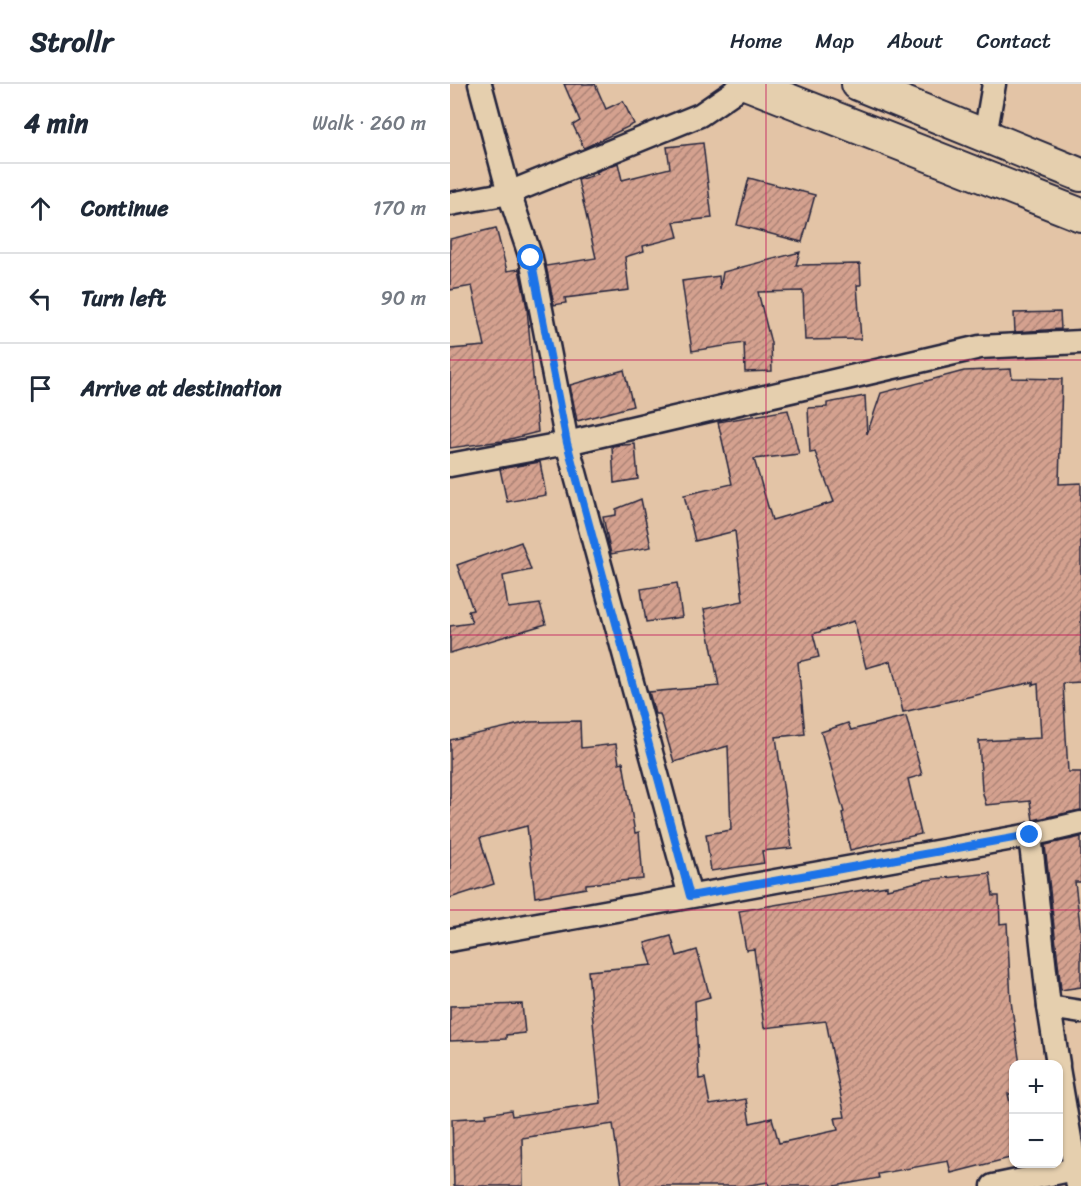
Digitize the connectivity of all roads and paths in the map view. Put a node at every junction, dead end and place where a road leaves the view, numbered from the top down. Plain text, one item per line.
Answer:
1 (480, 84) edge
2 (746, 84) edge
3 (858, 84) edge
4 (994, 84) edge
5 (986, 136) junction
6 (1081, 175) edge
7 (509, 193) junction
8 (450, 204) edge
9 (1081, 215) edge
10 (1081, 342) edge
11 (567, 443) junction
12 (450, 465) edge
13 (1081, 823) edge
14 (1030, 835) junction
15 (690, 896) junction
16 (450, 940) edge
17 (1049, 1007) junction
18 (1081, 1012) edge
19 (1057, 1060) edge
20 (1063, 1097) edge
21 (1076, 1178) edge
22 (993, 1186) edge

1 - 7 street
2 - 7 street
2 - 9 main road
3 - 5 main road
4 - 5 street
5 - 6 main road
7 - 8 street
7 - 11 street
10 - 11 street
11 - 12 street
11 - 15 street
13 - 14 street
14 - 15 street
14 - 17 street
15 - 16 street
17 - 18 street
17 - 19 street
20 - 21 street
21 - 22 street

